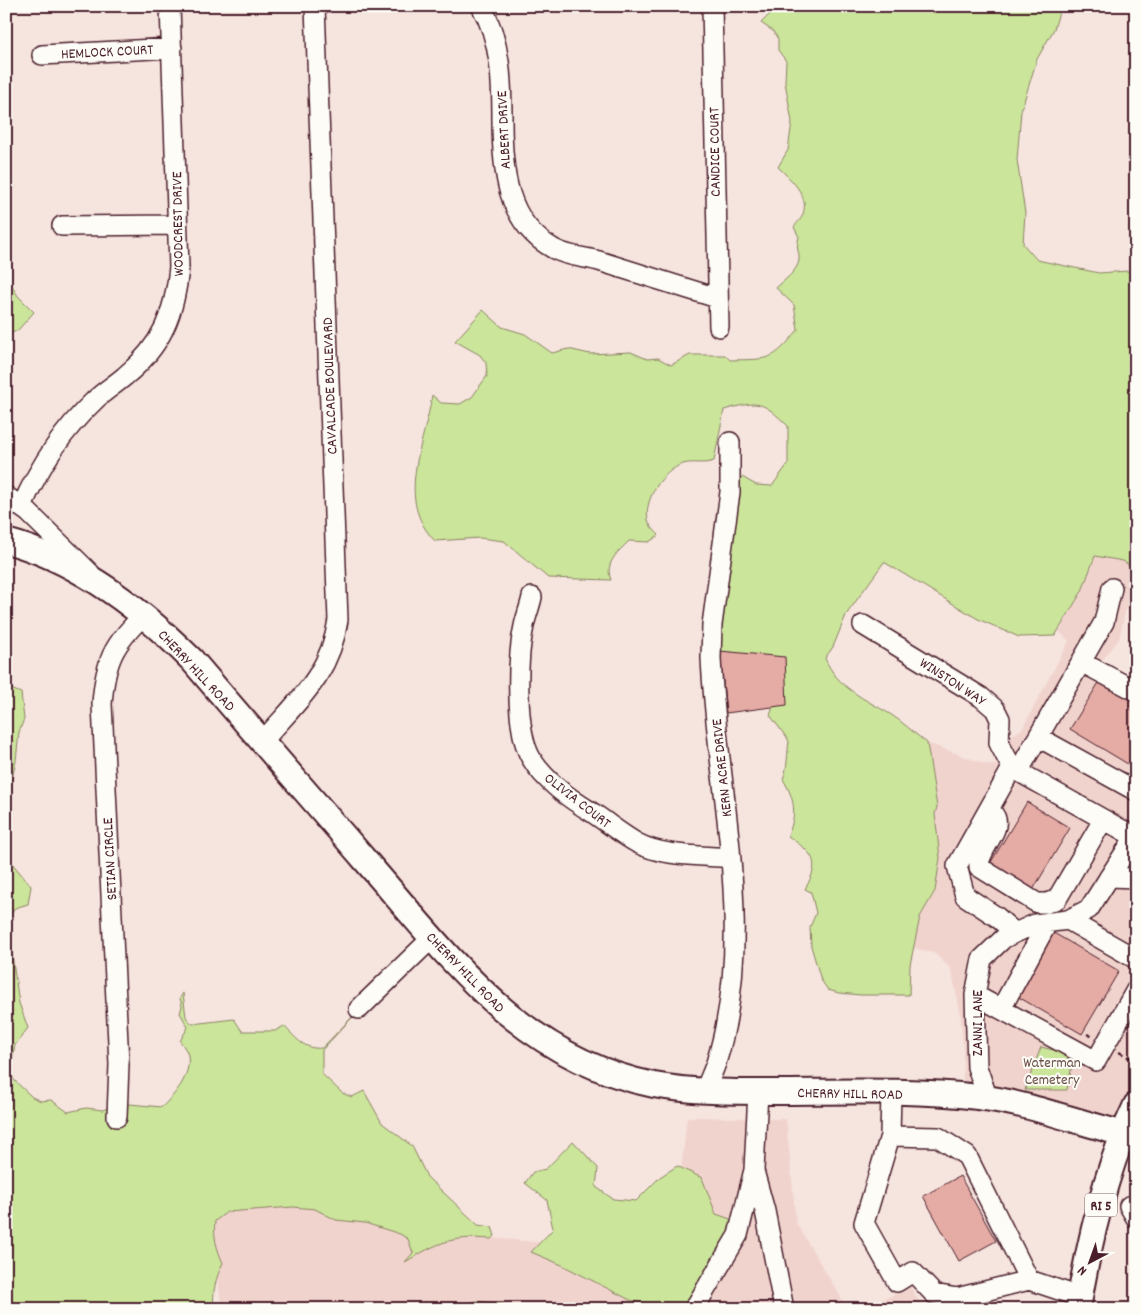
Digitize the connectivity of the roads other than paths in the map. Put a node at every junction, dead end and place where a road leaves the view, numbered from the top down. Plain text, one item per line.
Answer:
1 (170, 6) edge
2 (315, 6) edge
3 (481, 6) edge
4 (712, 6) edge
5 (172, 48) junction
6 (42, 55) dead end
7 (177, 225) junction
8 (62, 226) dead end
9 (717, 298) junction
10 (719, 327) dead end
11 (730, 442) dead end
12 (6, 496) edge
13 (22, 506) junction
14 (6, 541) edge
15 (102, 586) junction
16 (1112, 588) dead end
17 (532, 597) dead end
18 (144, 615) junction
19 (863, 625) dead end
20 (1082, 662) junction
21 (1136, 691) edge
22 (1038, 737) junction
23 (262, 742) junction
24 (1015, 770) junction
25 (1136, 791) edge
26 (989, 809) junction
27 (1103, 820) junction
28 (1134, 842) edge
29 (730, 858) junction
30 (1109, 877) junction
31 (1136, 878) edge
32 (1068, 920) junction
33 (1048, 922) junction
34 (1015, 933) junction
35 (432, 937) junction
36 (1136, 959) edge
37 (1136, 990) edge
38 (975, 995) junction
39 (358, 1009) dead end
40 (1000, 1009) junction
41 (977, 1067) junction
42 (705, 1091) junction
43 (758, 1092) junction
44 (891, 1093) junction
45 (963, 1097) junction
46 (988, 1099) junction
47 (1136, 1105) edge
48 (116, 1117) dead end
49 (890, 1136) junction
50 (1132, 1137) edge
51 (754, 1170) junction
52 (1029, 1280) junction
53 (1079, 1303) edge
54 (694, 1309) edge
55 (784, 1309) edge

1 - 5 street, WOODCREST DRIVE
2 - 23 street, CAVALCADE BOULEVARD
3 - 9 street, ALBERT DRIVE
4 - 9 street, CANDICE COURT
5 - 6 street, HEMLOCK COURT
5 - 7 street, WOODCREST DRIVE
7 - 8 street
7 - 13 street, WOODCREST DRIVE
9 - 10 street
11 - 29 street, KERN ACRE DRIVE
12 - 13 street
13 - 15 street
14 - 15 main road, CHERRY HILL ROAD
15 - 18 main road, CHERRY HILL ROAD
16 - 20 street
17 - 29 street, OLIVIA COURT
18 - 23 main road, CHERRY HILL ROAD
18 - 48 street, SETIAN CIRCLE
19 - 24 street, WINSTON WAY
20 - 21 street
20 - 22 street
22 - 24 street
22 - 25 street
23 - 35 main road, CHERRY HILL ROAD
24 - 26 street
24 - 27 street
26 - 27 street
26 - 34 street
27 - 28 street
28 - 30 street, ZANNI LANE
29 - 42 street, KERN ACRE DRIVE
30 - 31 street
30 - 32 street, ZANNI LANE
32 - 33 street, ZANNI LANE
32 - 36 street
33 - 34 street, ZANNI LANE
33 - 40 street
34 - 38 street, ZANNI LANE
35 - 39 street
35 - 42 main road, CHERRY HILL ROAD
37 - 40 street
38 - 40 street
38 - 41 street, ZANNI LANE
41 - 45 street, ZANNI LANE
41 - 46 street, ZANNI LANE
42 - 43 main road, CHERRY HILL ROAD
43 - 44 main road, CHERRY HILL ROAD
43 - 51 street
44 - 45 main road, CHERRY HILL ROAD
44 - 49 street
45 - 46 main road, CHERRY HILL ROAD
46 - 50 main road, CHERRY HILL ROAD
47 - 50 main road, RI 5
49 - 52 street
49 - 52 street
50 - 53 main road, RI 5
51 - 54 street
51 - 55 street
52 - 53 street

